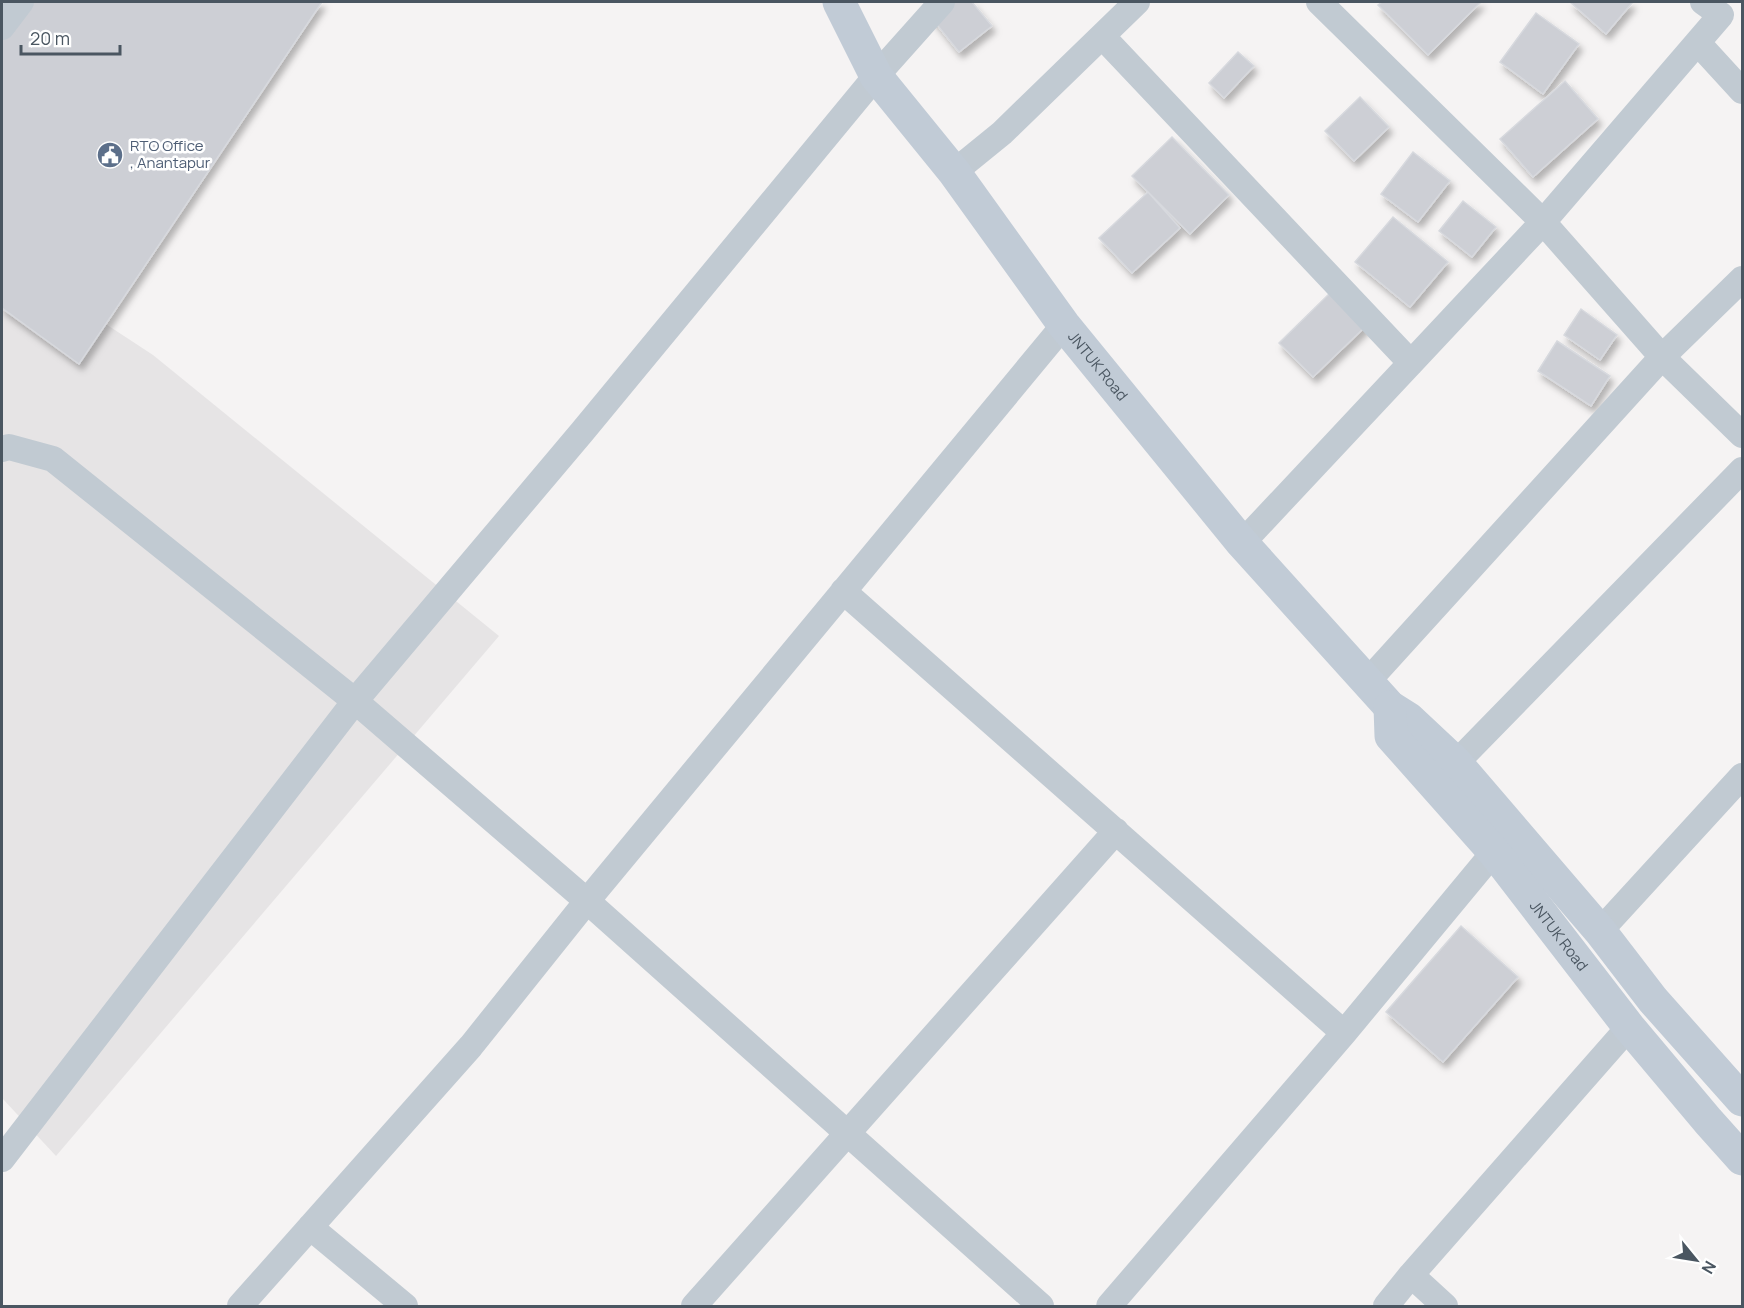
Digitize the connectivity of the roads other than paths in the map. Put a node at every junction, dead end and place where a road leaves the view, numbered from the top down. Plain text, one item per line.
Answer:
1 (21, 2) edge
2 (839, 2) edge
3 (942, 2) edge
4 (1137, 2) edge
5 (1319, 2) edge
6 (1719, 6) edge
7 (2, 27) edge
8 (1102, 36) junction
9 (1698, 44) junction
10 (876, 76) junction
11 (1743, 91) edge
12 (954, 172) junction
13 (1543, 222) junction
14 (1743, 279) edge
15 (1064, 324) junction
16 (1662, 357) junction
17 (1411, 363) junction
18 (1743, 435) edge
19 (2, 449) edge
20 (1743, 470) edge
21 (1242, 543) junction
22 (843, 591) junction
23 (1367, 682) junction
24 (355, 700) junction
25 (1390, 707) junction
26 (1456, 764) junction
27 (1743, 776) edge
28 (1116, 831) junction
29 (1494, 852) junction
30 (587, 902) junction
31 (1600, 931) junction
32 (1629, 1027) junction
33 (1344, 1033) junction
34 (1743, 1100) edge
35 (847, 1134) junction
36 (2, 1159) edge
37 (1743, 1159) edge
38 (310, 1227) junction
39 (1411, 1275) junction
40 (240, 1306) edge
41 (405, 1306) edge
42 (694, 1306) edge
43 (1041, 1306) edge
44 (1109, 1306) edge
45 (1386, 1306) edge
46 (1445, 1306) edge

1 - 7 street
2 - 10 street, JNTUK Road
3 - 10 street
4 - 8 street
5 - 13 street
6 - 9 street
8 - 12 street
8 - 17 street
9 - 11 street
9 - 13 street
10 - 12 street, JNTUK Road
10 - 24 street
12 - 15 street, JNTUK Road
13 - 16 street
13 - 17 street
14 - 16 street
15 - 21 street, JNTUK Road
15 - 22 street
16 - 18 street
16 - 23 street
17 - 21 street
19 - 24 street
20 - 26 street
21 - 23 street, JNTUK Road
22 - 28 street
22 - 30 street
23 - 25 street, JNTUK Road
24 - 30 street
24 - 36 street
25 - 26 street, JNTUK Road
25 - 29 street, JNTUK Road
26 - 31 street, JNTUK Road
27 - 31 street
28 - 33 street
28 - 35 street
29 - 32 street, JNTUK Road
29 - 33 street
30 - 35 street
30 - 38 street
31 - 34 street, JNTUK Road
32 - 37 street, JNTUK Road
32 - 39 street
33 - 44 street
35 - 42 street
35 - 43 street
38 - 40 street
38 - 41 street
39 - 45 street
39 - 46 street

